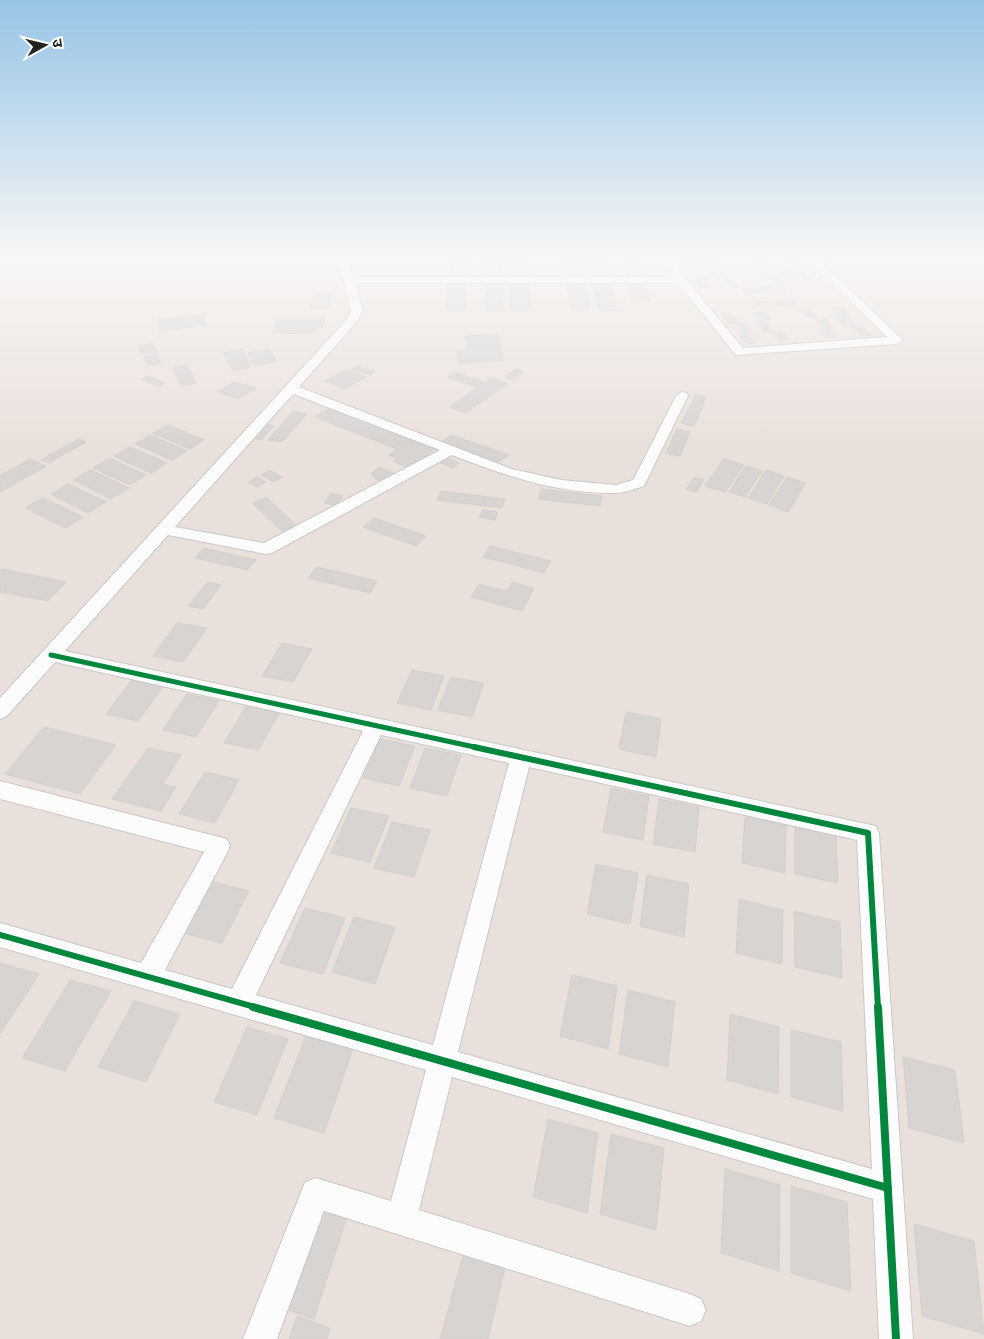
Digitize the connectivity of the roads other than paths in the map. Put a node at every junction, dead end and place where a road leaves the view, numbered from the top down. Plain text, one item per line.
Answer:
1 (353, 319) edge
2 (714, 319) edge
3 (875, 319) edge
4 (290, 388) junction
5 (682, 396) dead end
6 (451, 450) junction
7 (164, 529) junction
8 (51, 655) junction
9 (0, 711) edge
10 (376, 725) junction
11 (521, 757) junction
12 (0, 790) edge
13 (0, 935) edge
14 (147, 976) junction
15 (239, 1003) junction
16 (442, 1061) junction
17 (888, 1188) junction
18 (401, 1219) junction
19 (690, 1310) dead end
20 (260, 1339) edge
21 (896, 1339) edge

1 - 4 street
2 - 3 street
4 - 6 street
4 - 7 street
5 - 6 street
6 - 7 street
7 - 8 street
8 - 9 street
8 - 10 street
10 - 11 street
10 - 15 street
11 - 16 street
11 - 17 street
12 - 14 street
13 - 14 street
14 - 15 street
15 - 16 street
16 - 17 street
16 - 18 street
17 - 21 street
18 - 19 street
18 - 20 street

